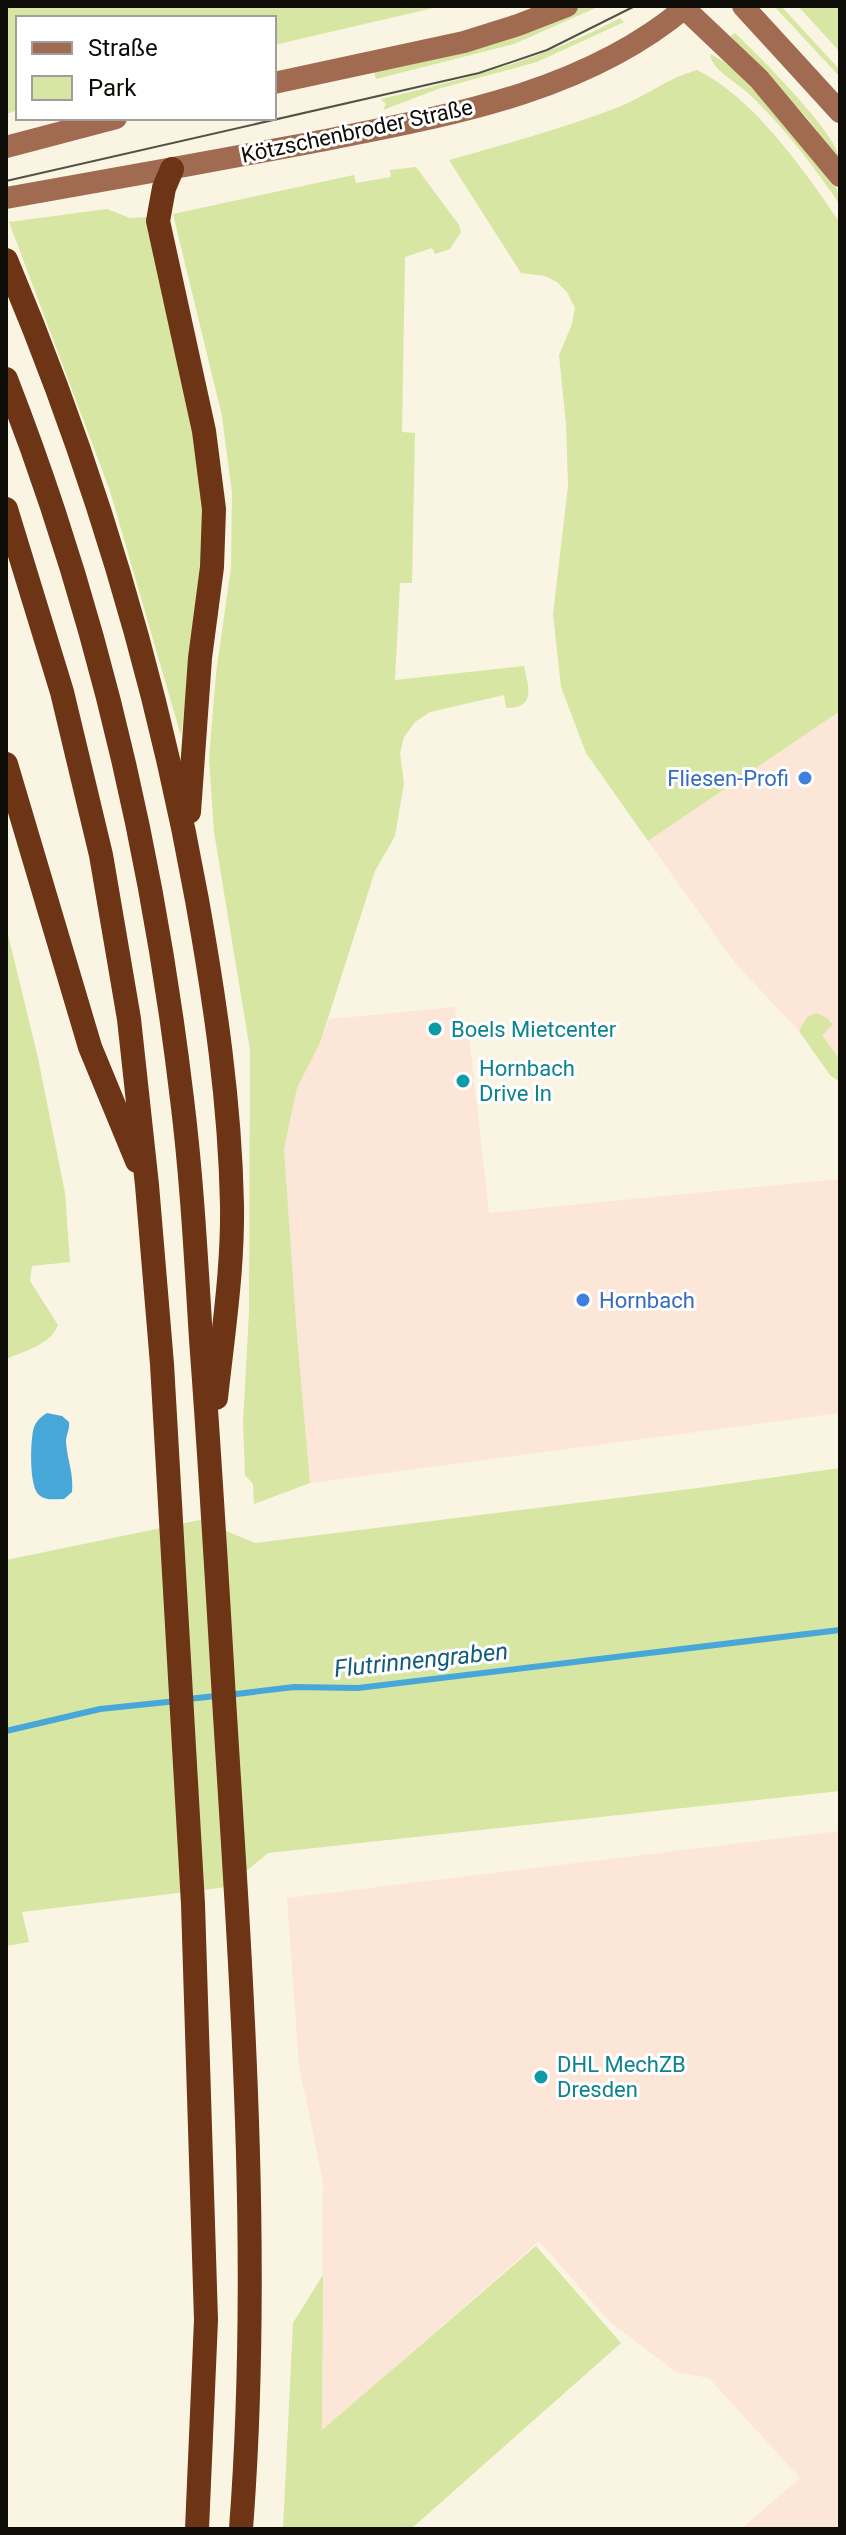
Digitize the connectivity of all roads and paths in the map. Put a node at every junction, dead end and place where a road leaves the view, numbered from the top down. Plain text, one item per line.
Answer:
1 (567, 6) edge
2 (743, 6) edge
3 (684, 7) edge
4 (524, 16) edge
5 (276, 83) edge
6 (840, 112) edge
7 (108, 120) edge
8 (6, 147) edge
9 (172, 169) junction
10 (840, 176) edge
11 (6, 198) edge
12 (6, 260) edge
13 (6, 379) edge
14 (6, 509) edge
15 (6, 764) edge
16 (189, 854) junction
17 (147, 1185) junction
18 (210, 1460) junction
19 (197, 2529) edge
20 (241, 2529) edge

1 - 4 main road
2 - 6 main road
3 - 9 main road, Kötzschenbroder Straße
3 - 10 main road
4 - 5 main road
7 - 8 main road
9 - 11 main road, Kötzschenbroder Straße
9 - 16 highway
12 - 16 highway
13 - 18 highway
14 - 17 highway
15 - 17 highway
16 - 18 highway
17 - 19 highway
18 - 20 highway

